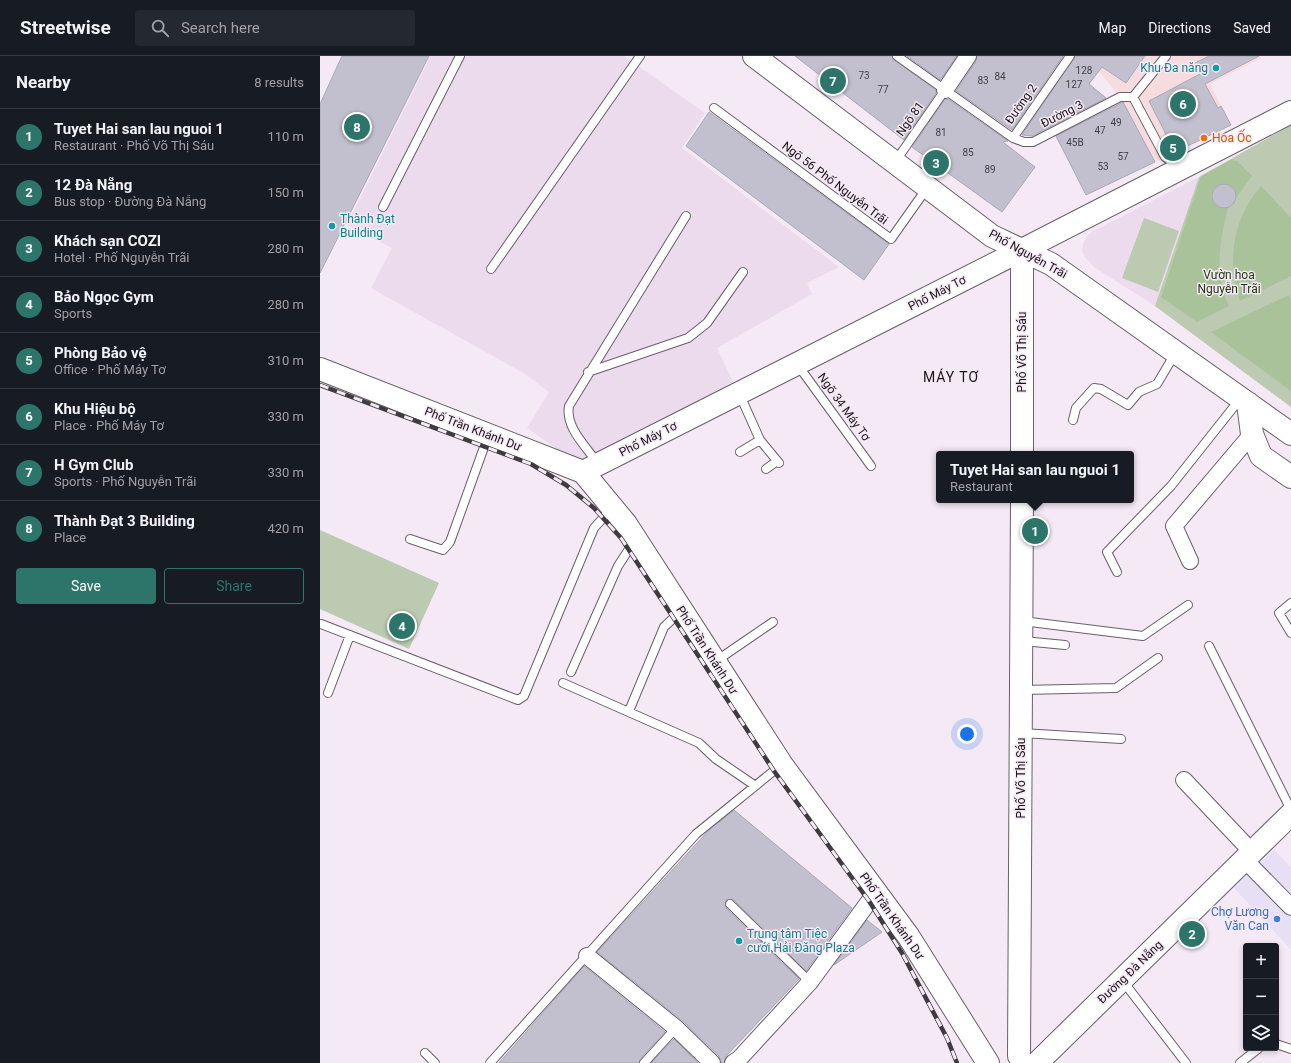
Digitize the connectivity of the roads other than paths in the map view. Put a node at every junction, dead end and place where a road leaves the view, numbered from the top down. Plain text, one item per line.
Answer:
1 (460, 56) edge
2 (640, 56) edge
3 (754, 56) edge
4 (897, 56) edge
5 (968, 56) edge
6 (1070, 56) edge
7 (1166, 56) edge
8 (945, 90) junction
9 (1132, 97) junction
10 (714, 108) dead end
11 (1291, 112) edge
12 (1013, 138) junction
13 (895, 162) junction
14 (1173, 166) junction
15 (928, 186) junction
16 (383, 207) dead end
17 (686, 216) dead end
18 (1022, 250) junction
19 (491, 269) dead end
20 (743, 272) dead end
21 (1176, 352) junction
22 (797, 363) junction
23 (320, 369) edge
24 (588, 372) junction
25 (738, 392) junction
26 (1244, 401) junction
27 (1072, 420) dead end
28 (1252, 434) junction
29 (1291, 434) edge
30 (488, 435) junction
31 (760, 440) junction
32 (1022, 451) edge
33 (740, 452) dead end
34 (871, 466) dead end
35 (591, 468) junction
36 (766, 469) dead end
37 (1291, 477) edge
38 (1022, 503) edge
39 (612, 508) junction
40 (410, 539) dead end
41 (636, 539) junction
42 (1190, 560) dead end
43 (1117, 572) dead end
44 (1291, 604) edge
45 (1188, 605) dead end
46 (681, 611) junction
47 (773, 622) dead end
48 (321, 624) edge
49 (1021, 631) junction
50 (1291, 633) edge
51 (350, 635) junction
52 (1065, 645) dead end
53 (1208, 646) dead end
54 (1158, 658) dead end
55 (714, 662) junction
56 (571, 672) dead end
57 (563, 683) dead end
58 (1021, 690) junction
59 (328, 693) dead end
60 (629, 711) junction
61 (1021, 733) junction
62 (1121, 739) dead end
63 (782, 765) junction
64 (1184, 780) dead end
65 (754, 785) junction
66 (1291, 810) edge
67 (1291, 814) edge
68 (1249, 856) junction
69 (876, 892) junction
70 (730, 904) dead end
71 (1291, 907) edge
72 (586, 956) junction
73 (1122, 980) junction
74 (810, 982) junction
75 (676, 1028) junction
76 (1279, 1045) edge
77 (1291, 1049) edge
78 (1255, 1051) edge
79 (425, 1053) dead end
80 (1031, 1061) edge
81 (435, 1063) edge
82 (490, 1063) edge
83 (644, 1063) edge
84 (712, 1063) edge
85 (733, 1063) edge
86 (988, 1063) edge
87 (995, 1063) edge
88 (1186, 1063) edge
89 (1240, 1063) edge

1 - 16 lane
2 - 19 lane
3 - 13 street, Phố Nguyễn Trãi
4 - 8 lane, Đường 2
5 - 8 street
6 - 12 lane, Đường 2
7 - 9 lane
8 - 12 lane, Đường 2
8 - 13 lane, Ngõ 81
9 - 12 lane, Đường 3
9 - 14 lane
10 - 15 lane, Ngõ 56 Phố Nguyễn Trãi
11 - 14 street, Phố Máy Tơ
13 - 15 street, Phố Nguyễn Trãi
14 - 18 street, Phố Máy Tơ
15 - 18 street, Phố Nguyễn Trãi
17 - 24 lane
18 - 21 street, Phố Nguyễn Trãi
18 - 22 street, Phố Máy Tơ
18 - 32 street, Phố Võ Thị Sáu
20 - 24 lane
21 - 26 street, Phố Nguyễn Trãi
21 - 27 lane
22 - 25 street, Phố Máy Tơ
22 - 34 lane, Ngõ 34 Máy Tơ
23 - 30 street, Phố Trần Khánh Dư
24 - 35 lane
25 - 31 lane
25 - 35 street, Phố Máy Tơ
26 - 28 street
26 - 29 street, Phố Nguyễn Trãi
26 - 43 lane
28 - 37 street
28 - 42 street
30 - 35 street, Phố Trần Khánh Dư
30 - 40 lane
31 - 33 lane
31 - 36 lane
35 - 39 street, Phố Trần Khánh Dư
38 - 49 street, Phố Võ Thị Sáu
39 - 41 street, Phố Trần Khánh Dư
39 - 51 lane
41 - 46 street, Phố Trần Khánh Dư
41 - 56 lane
44 - 50 lane
45 - 49 lane
46 - 55 street, Phố Trần Khánh Dư
46 - 60 lane
47 - 55 lane
48 - 51 lane
49 - 52 lane
49 - 58 street, Phố Võ Thị Sáu
51 - 59 lane
53 - 66 lane
54 - 58 lane
55 - 63 street, Phố Trần Khánh Dư
57 - 60 lane
58 - 61 street, Phố Võ Thị Sáu
60 - 65 lane
61 - 62 lane
61 - 80 street, Phố Võ Thị Sáu
63 - 65 lane
63 - 69 street, Phố Trần Khánh Dư
64 - 68 street
65 - 72 lane
67 - 68 street, Đường Đà Nẵng
68 - 71 street
68 - 73 street, Đường Đà Nẵng
69 - 74 street
69 - 86 street, Phố Trần Khánh Dư
70 - 74 lane
72 - 75 street
72 - 82 lane
73 - 80 street, Đường Đà Nẵng
73 - 88 lane
74 - 85 street
75 - 83 lane
75 - 84 street
76 - 77 lane
78 - 89 lane
79 - 81 lane
80 - 87 street

